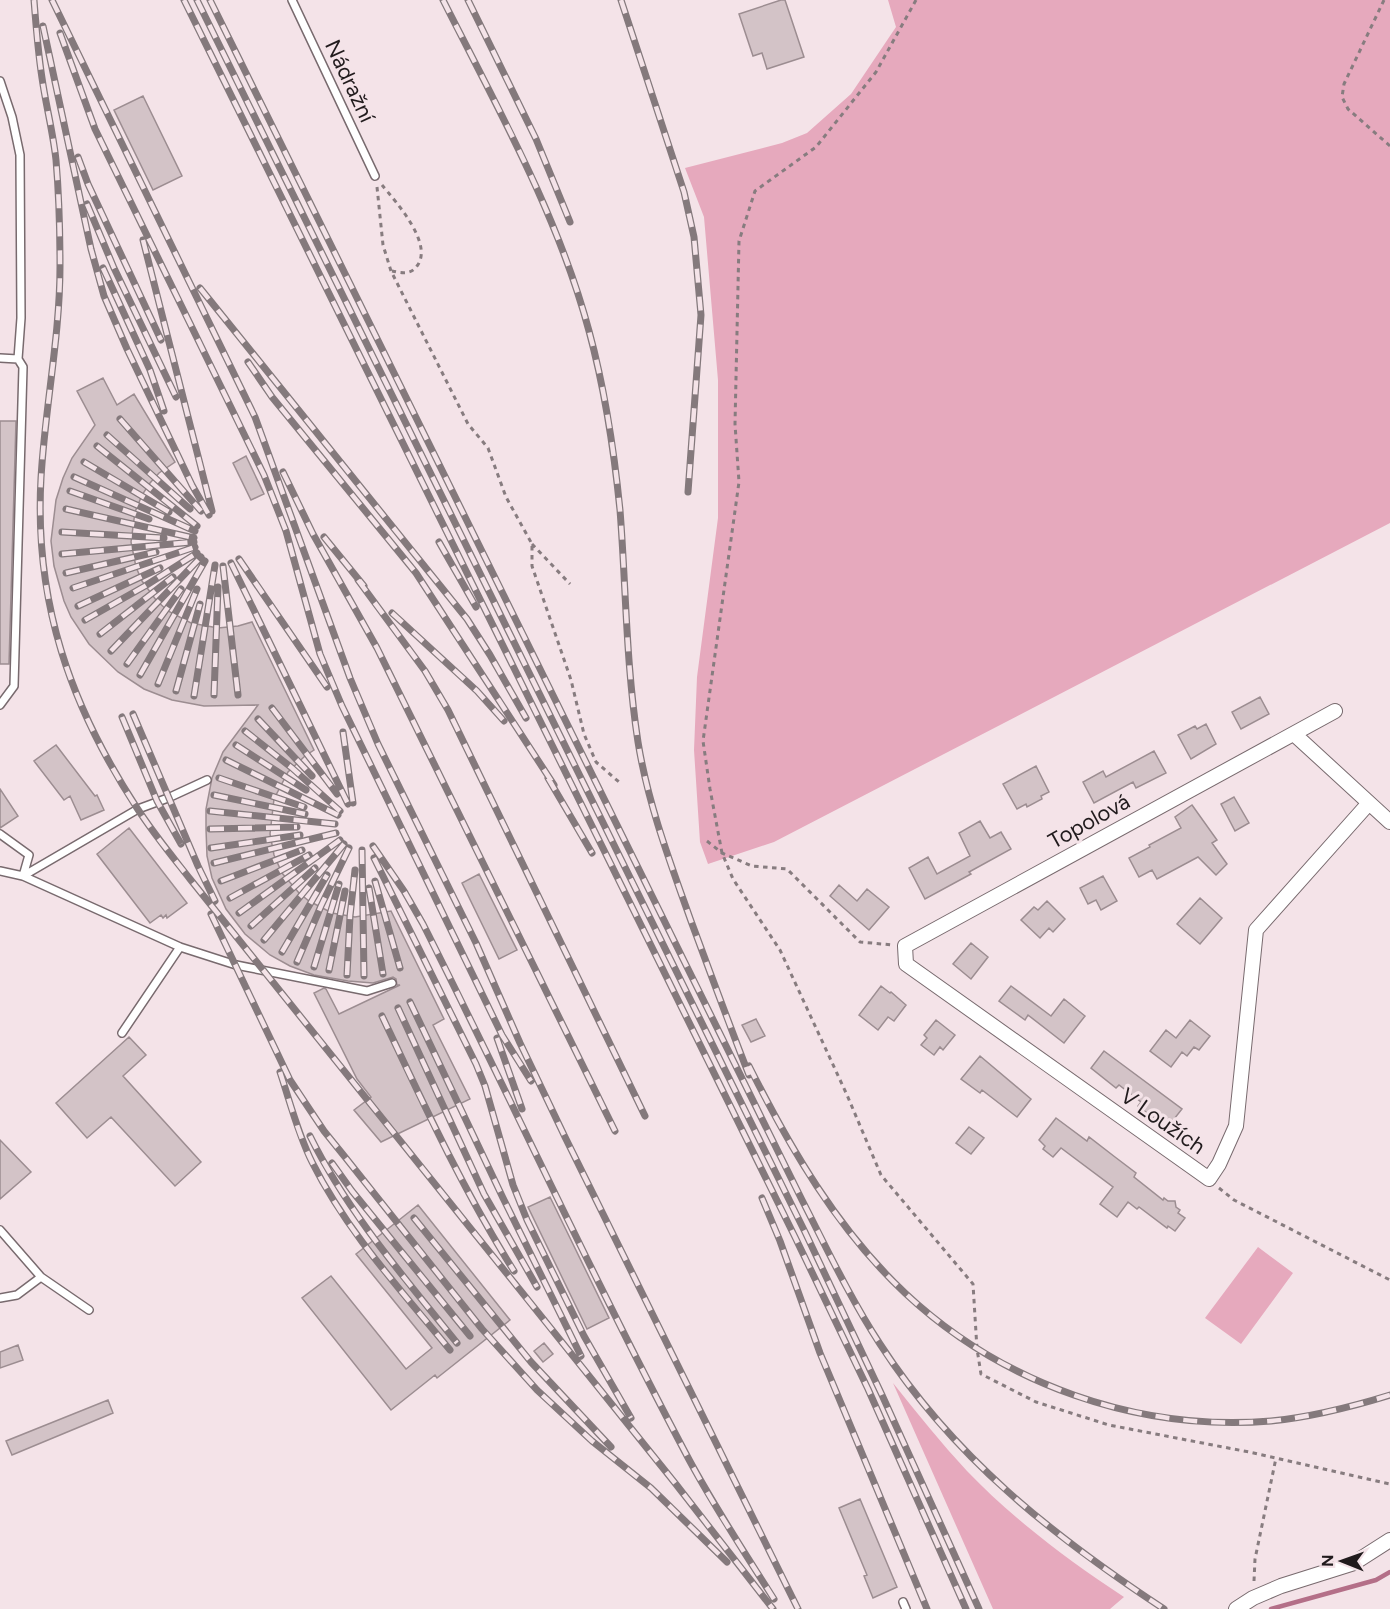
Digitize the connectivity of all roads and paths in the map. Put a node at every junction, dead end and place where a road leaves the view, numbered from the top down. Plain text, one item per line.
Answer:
1 (292, 0) edge
2 (916, 0) edge
3 (1384, 0) edge
4 (0, 81) edge
5 (1390, 146) edge
6 (375, 177) junction
7 (391, 271) junction
8 (0, 358) edge
9 (18, 359) junction
10 (532, 544) junction
11 (570, 584) dead end
12 (0, 705) edge
13 (1335, 711) dead end
14 (1294, 734) junction
15 (207, 780) dead end
16 (619, 782) dead end
17 (1369, 803) junction
18 (1390, 822) edge
19 (0, 834) edge
20 (707, 841) dead end
21 (722, 853) junction
22 (0, 871) edge
23 (23, 876) junction
24 (905, 946) junction
25 (180, 947) junction
26 (392, 982) dead end
27 (122, 1033) dead end
28 (1209, 1179) junction
29 (0, 1230) edge
30 (41, 1277) junction
31 (1390, 1280) edge
32 (0, 1299) edge
33 (89, 1310) dead end
34 (1276, 1458) junction
35 (1390, 1484) edge
36 (1390, 1540) edge
37 (1253, 1598) junction
38 (1236, 1609) edge

1 - 6 lane, Nádražní
2 - 21 path
3 - 5 path
4 - 9 lane
6 - 7 path
6 - 7 path
7 - 10 path
8 - 9 lane
9 - 12 lane
10 - 11 path
10 - 16 path
13 - 14 street, Topolová
14 - 17 street
14 - 24 street, Topolová
15 - 23 lane
17 - 18 street
17 - 28 street, V Loužích
19 - 23 lane
20 - 21 path
21 - 24 path
21 - 34 path
22 - 23 lane
23 - 25 lane
24 - 28 street, V Loužích
25 - 26 lane
25 - 27 lane
28 - 31 path
29 - 30 lane
30 - 32 lane
30 - 33 lane
34 - 35 path
34 - 37 path
36 - 37 street
37 - 38 street

